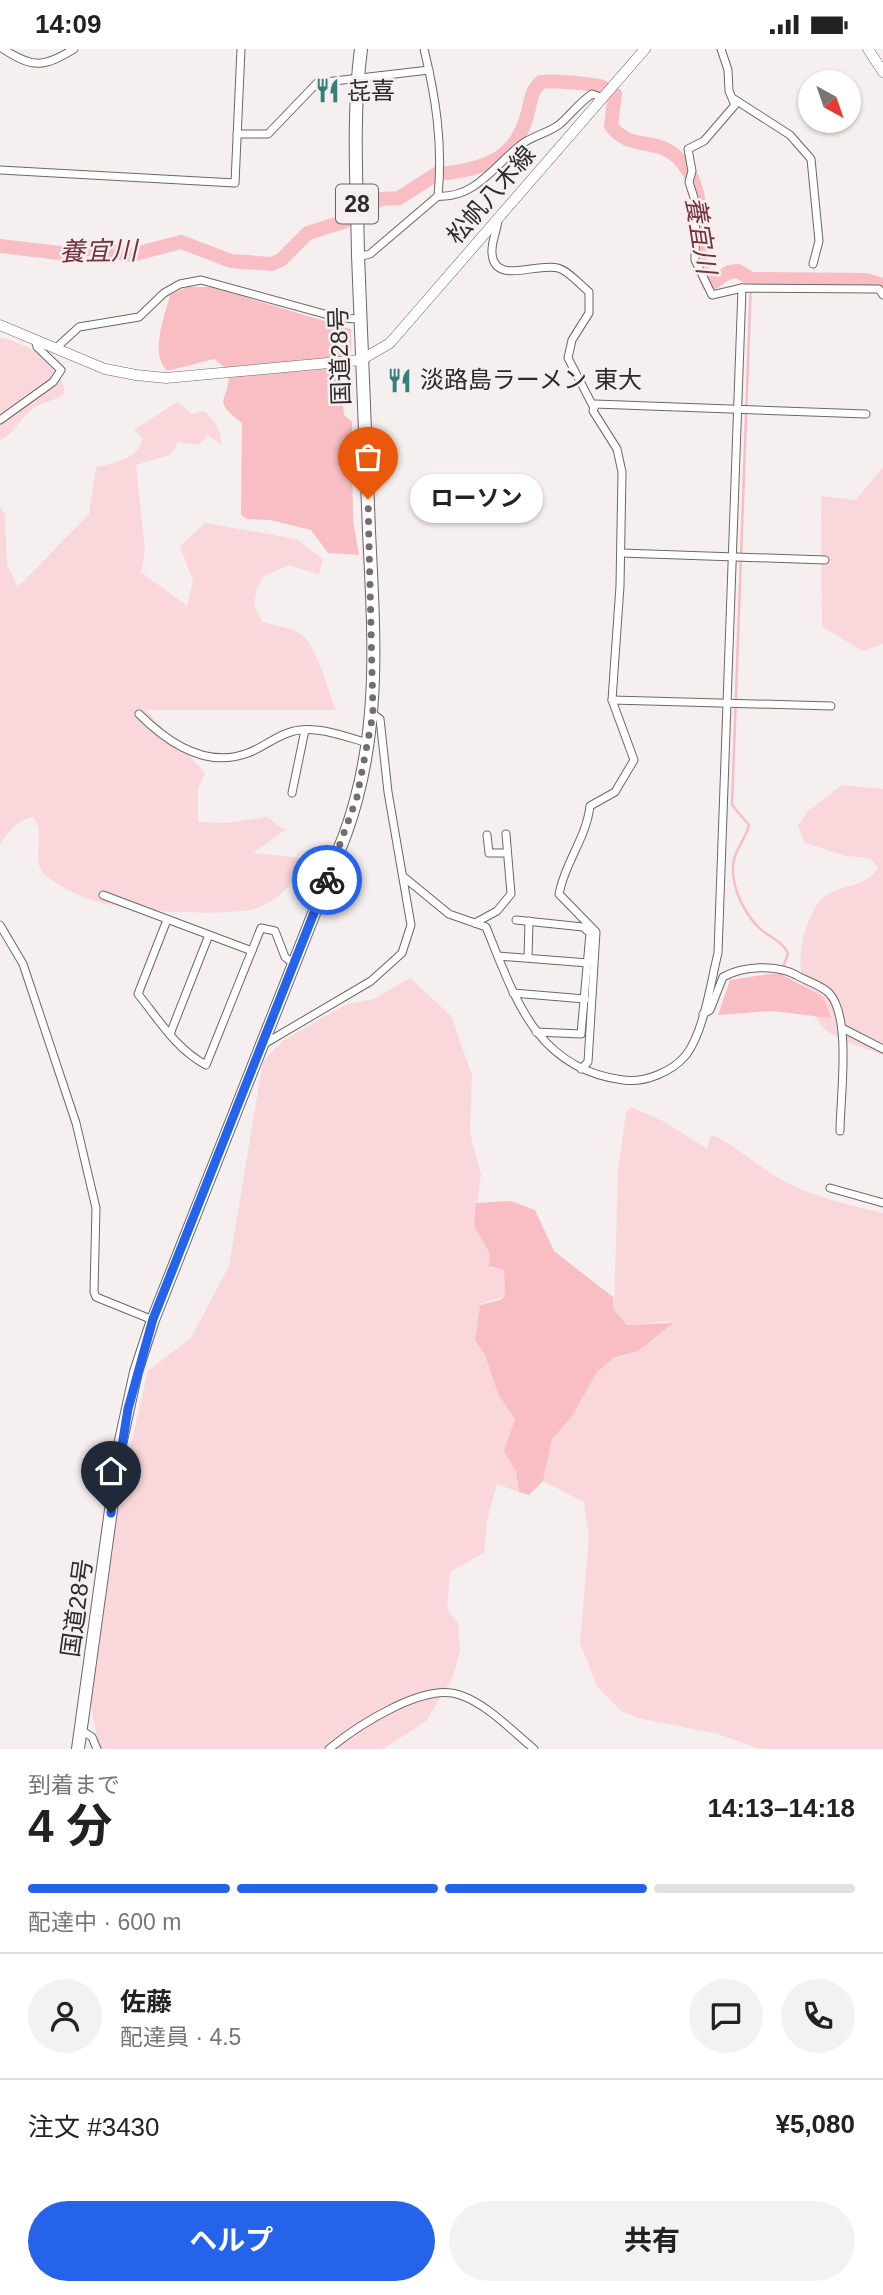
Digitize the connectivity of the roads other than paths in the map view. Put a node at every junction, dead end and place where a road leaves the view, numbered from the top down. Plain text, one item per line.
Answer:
1 (3, 49) edge
2 (74, 49) edge
3 (241, 49) edge
4 (361, 49) edge
5 (424, 49) edge
6 (645, 49) edge
7 (721, 49) edge
8 (868, 49) edge
9 (429, 70) junction
10 (883, 72) edge
11 (357, 81) junction
12 (603, 97) junction
13 (734, 98) junction
14 (237, 134) junction
15 (0, 170) edge
16 (438, 196) junction
17 (498, 219) junction
18 (358, 257) junction
19 (813, 264) dead end
20 (744, 288) junction
21 (883, 295) edge
22 (359, 319) junction
23 (0, 325) edge
24 (35, 339) junction
25 (55, 349) junction
26 (361, 360) junction
27 (594, 408) junction
28 (740, 411) junction
29 (866, 414) dead end
30 (0, 420) edge
31 (621, 553) junction
32 (734, 556) junction
33 (825, 560) dead end
34 (612, 700) junction
35 (729, 703) junction
36 (831, 706) dead end
37 (373, 714) junction
38 (139, 715) dead end
39 (305, 730) junction
40 (369, 744) junction
41 (292, 793) dead end
42 (506, 834) dead end
43 (487, 835) dead end
44 (507, 853) junction
45 (405, 878) junction
46 (103, 895) dead end
47 (167, 920) junction
48 (516, 920) dead end
49 (529, 921) junction
50 (474, 923) junction
51 (0, 925) edge
52 (209, 935) junction
53 (252, 951) junction
54 (498, 956) junction
55 (528, 958) junction
56 (588, 963) junction
57 (294, 964) junction
58 (513, 993) junction
59 (584, 999) junction
60 (703, 1014) junction
61 (842, 1028) junction
62 (536, 1032) junction
63 (170, 1034) junction
64 (263, 1044) junction
65 (883, 1049) edge
66 (581, 1069) junction
67 (839, 1131) dead end
68 (831, 1188) dead end
69 (883, 1203) edge
70 (153, 1319) junction
71 (81, 1730) junction
72 (78, 1749) edge
73 (97, 1749) edge
74 (329, 1749) edge
75 (534, 1749) edge

1 - 2 street
3 - 14 street
4 - 11 highway, 国道28号 / 28
5 - 9 street
6 - 12 main road, 松帆八木線
7 - 13 street
8 - 10 main road
9 - 11 street
9 - 16 street
11 - 14 street
11 - 18 highway, 国道28号 / 28
12 - 16 street
12 - 17 main road, 松帆八木線
13 - 19 street
13 - 20 street
14 - 15 street
16 - 18 street
17 - 26 main road, 松帆八木線
17 - 27 street
18 - 22 highway, 国道28号 / 28
20 - 21 street
20 - 28 street
22 - 25 street
22 - 26 highway, 国道28号 / 28
23 - 24 main road
24 - 25 main road
24 - 30 street
25 - 26 main road
26 - 37 highway, 国道28号 / 28
27 - 28 street
27 - 31 street
28 - 29 street
28 - 32 street
31 - 32 street
31 - 34 street
32 - 33 street
32 - 35 street
34 - 35 street
34 - 66 street
35 - 36 street
35 - 60 street
37 - 40 highway, 国道28号 / 28
37 - 45 street
38 - 39 street
39 - 40 street
39 - 41 street
40 - 57 highway, 国道28号 / 28
42 - 44 street
43 - 44 street
44 - 50 street
45 - 50 street
45 - 64 street
46 - 47 street
47 - 52 street
47 - 63 street
48 - 49 street
49 - 55 street
49 - 56 street
50 - 54 street
51 - 70 street
52 - 53 street
52 - 63 street
53 - 57 street
53 - 63 street
54 - 55 street
54 - 58 street
55 - 56 street
56 - 59 street
57 - 64 highway, 国道28号 / 28
58 - 59 street
58 - 62 street
59 - 62 street
60 - 61 street
60 - 66 street
61 - 65 street
61 - 67 street
62 - 66 street
64 - 70 highway, 国道28号 / 28
68 - 69 street
70 - 71 highway, 国道28号 / 28
71 - 72 highway, 国道28号 / 28
71 - 73 street
74 - 75 street

